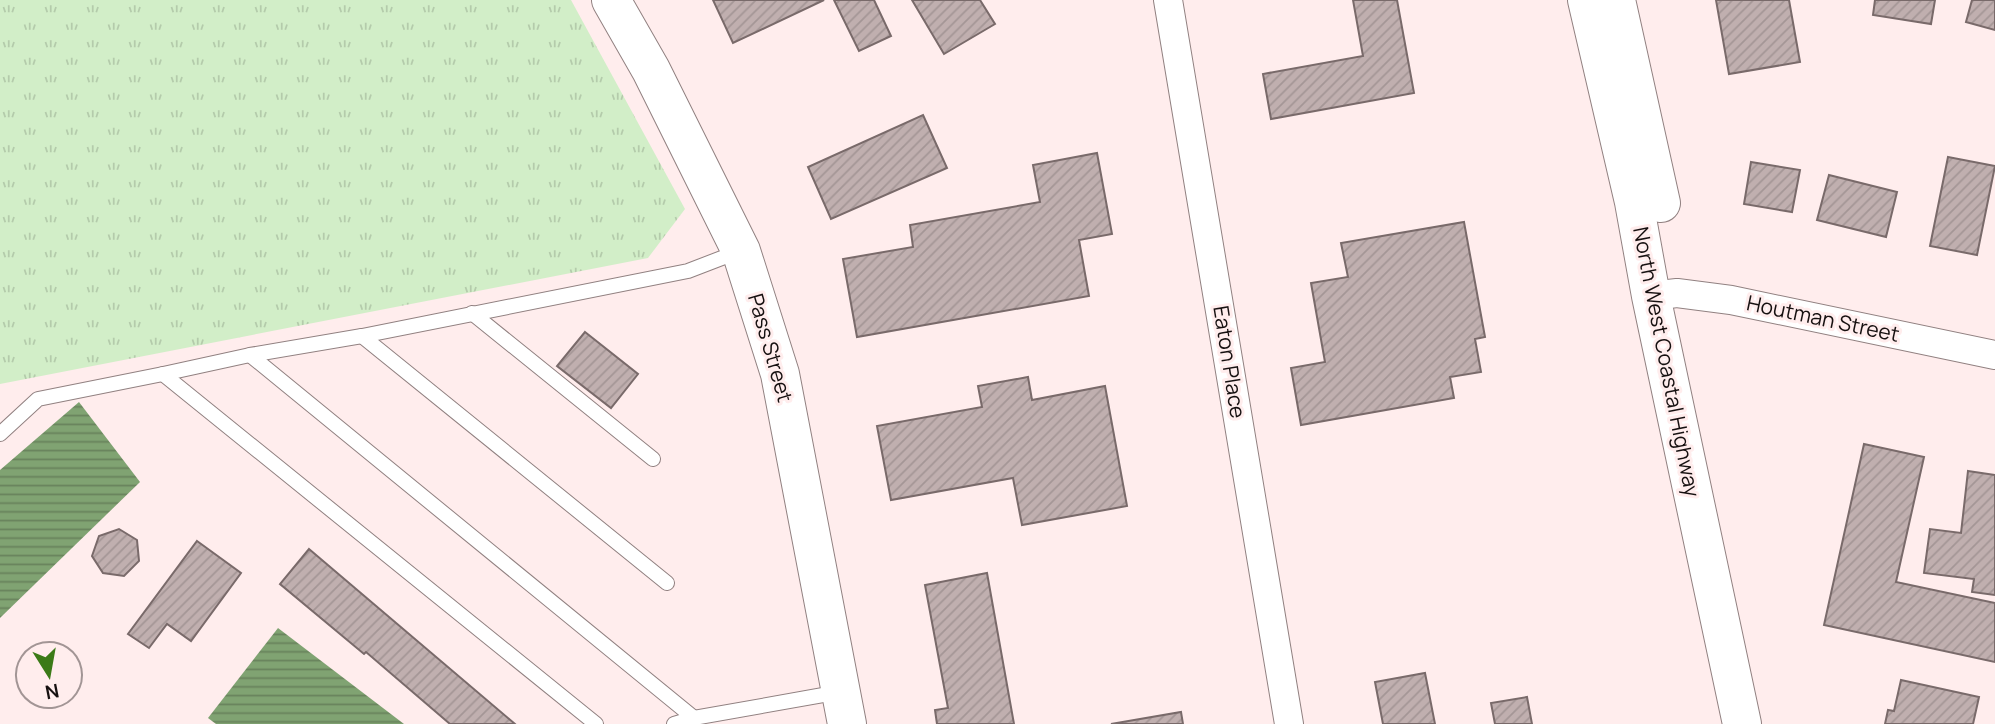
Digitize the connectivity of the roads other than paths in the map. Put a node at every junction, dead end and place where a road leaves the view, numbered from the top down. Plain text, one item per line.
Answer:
1 (611, 0) edge
2 (1168, 0) edge
3 (1587, 0) edge
4 (1616, 0) edge
5 (741, 251) junction
6 (1664, 294) junction
7 (472, 313) junction
8 (362, 336) junction
9 (250, 355) junction
10 (1995, 355) edge
11 (163, 374) junction
12 (0, 434) edge
13 (653, 459) dead end
14 (667, 583) dead end
15 (844, 708) edge
16 (694, 718) junction
17 (596, 724) edge
18 (674, 724) edge
19 (1289, 724) edge
20 (1742, 724) edge
21 (1750, 724) edge

1 - 5 main road, Pass Street
2 - 19 street, Eaton Place
3 - 6 main road, North West Coastal Highway
4 - 6 main road, North West Coastal Highway
5 - 7 lane
5 - 15 main road, Pass Street
6 - 10 street, Houtman Street
6 - 20 main road, North West Coastal Highway
6 - 21 main road, North West Coastal Highway
7 - 8 lane
7 - 13 lane
8 - 9 lane
8 - 14 lane
9 - 11 lane
9 - 16 lane
11 - 12 lane
11 - 17 lane
15 - 16 lane
16 - 18 lane

